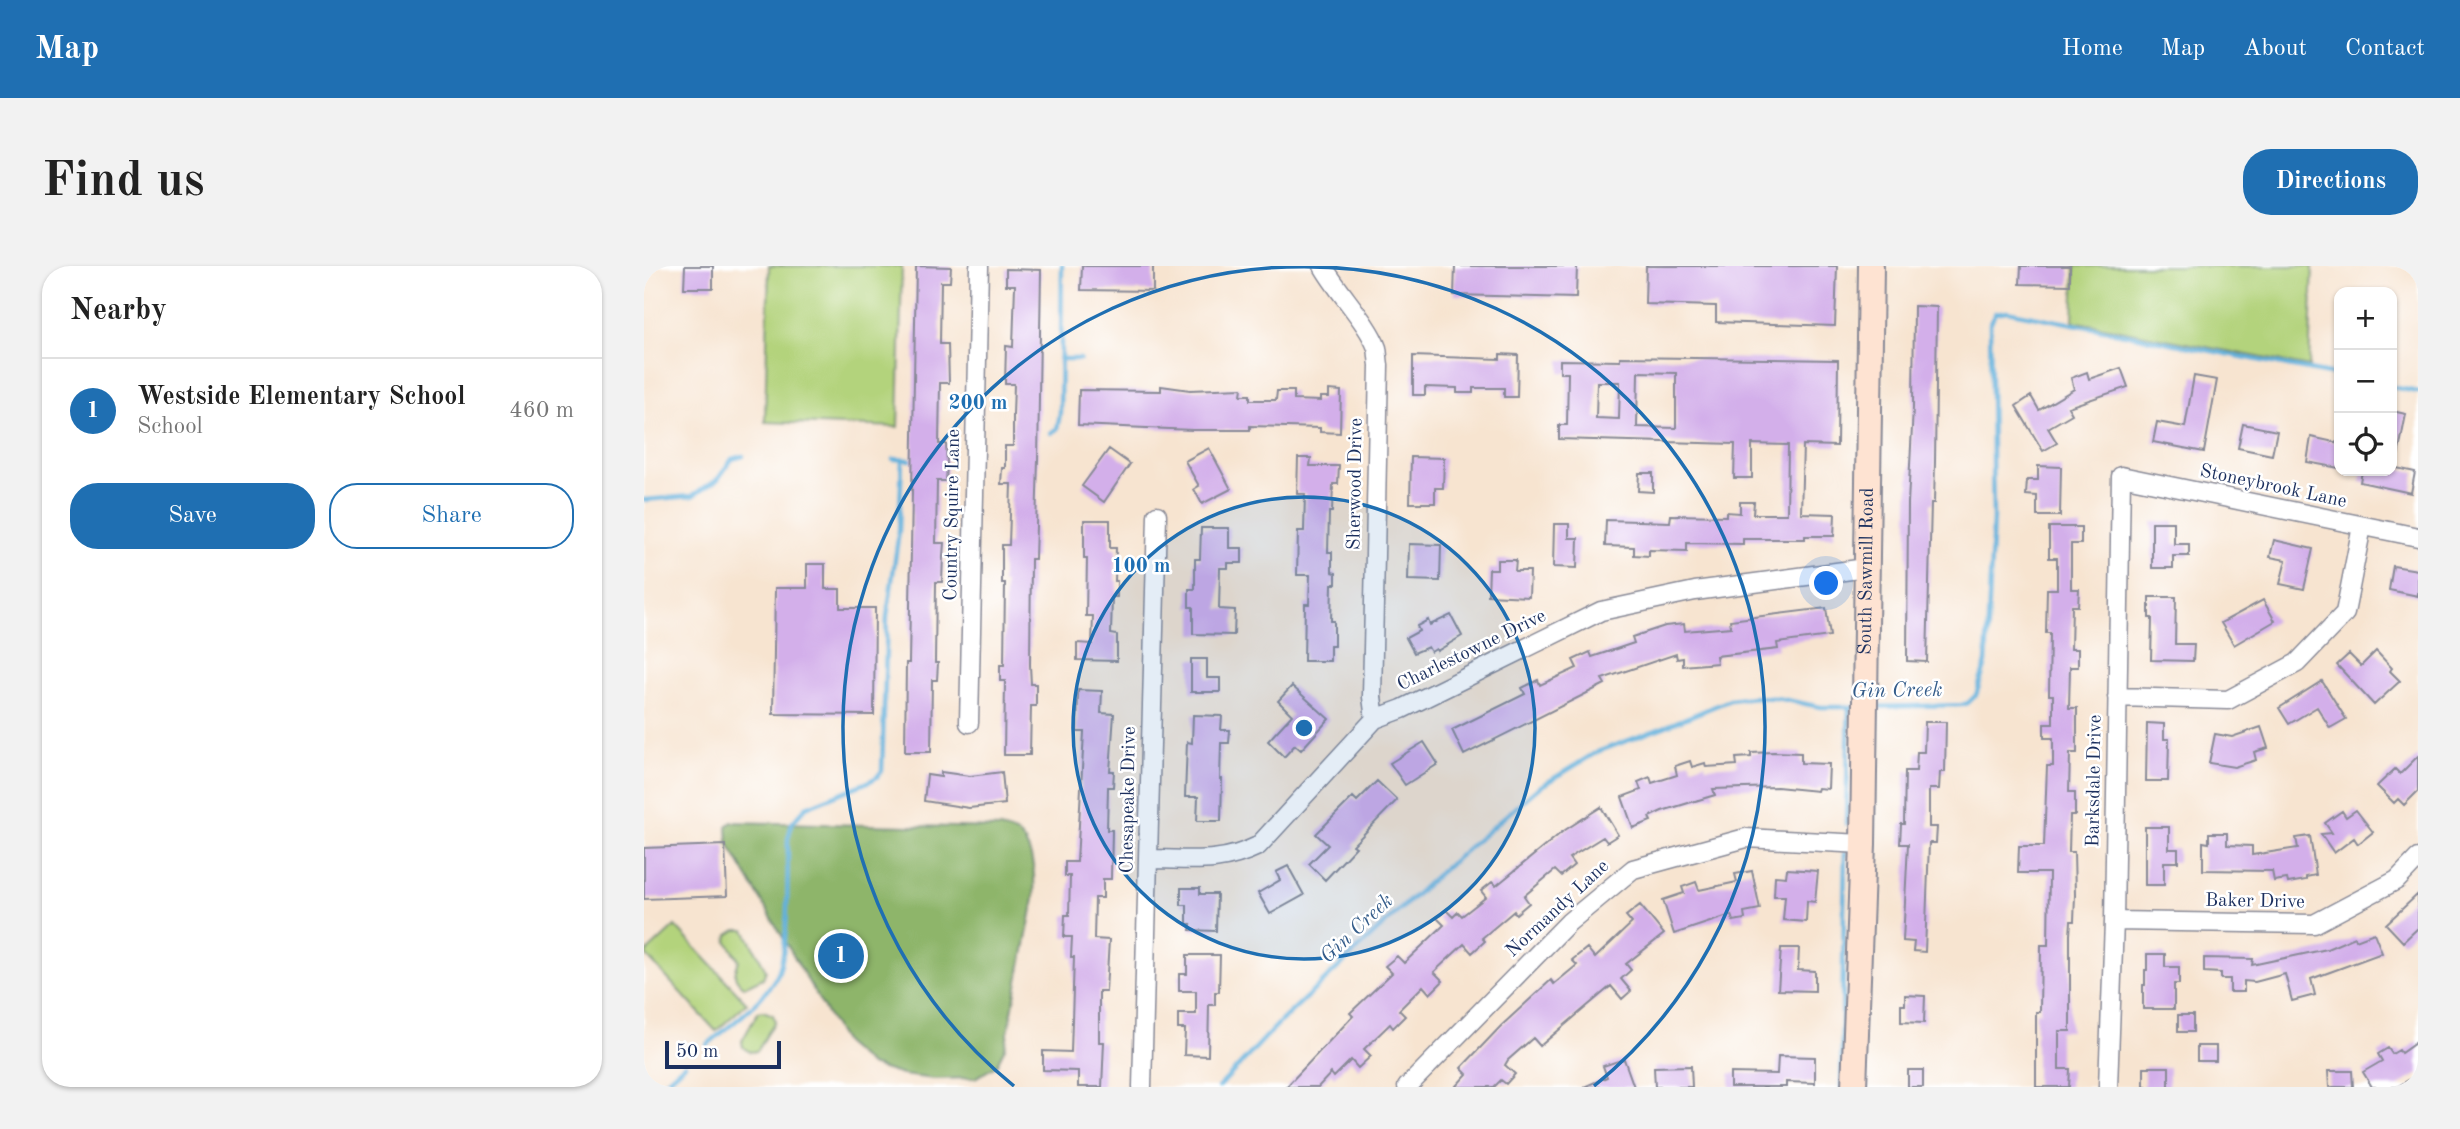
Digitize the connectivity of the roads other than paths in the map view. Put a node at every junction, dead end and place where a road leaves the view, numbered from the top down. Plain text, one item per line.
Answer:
1 (979, 266) edge
2 (1324, 266) edge
3 (1871, 266) edge
4 (2120, 477) joint
5 (1157, 515) dead end
6 (2362, 526) junction
7 (2418, 537) edge
8 (1866, 568) junction
9 (2117, 698) junction
10 (1375, 719) junction
11 (969, 723) dead end
12 (1863, 844) junction
13 (2418, 858) edge
14 (1149, 859) junction
15 (2114, 921) junction
16 (1142, 1087) edge
17 (1407, 1087) edge
18 (1854, 1087) edge
19 (2108, 1087) edge

1 - 11 street, Country Squire Lane
2 - 10 street, Sherwood Drive
3 - 8 street, South Sawmill Road
4 - 6 street, Stoneybrook Lane
4 - 9 street, Barksdale Drive
5 - 14 street, Chesapeake Drive
6 - 7 street, Stoneybrook Lane
6 - 9 street
8 - 10 street, Charlestowne Drive
8 - 12 street, South Sawmill Road
9 - 15 street, Barksdale Drive
10 - 14 street, Charlestowne Drive
12 - 17 street, Normandy Lane
12 - 18 street, South Sawmill Road
13 - 15 street, Baker Drive
14 - 16 street, Chesapeake Drive
15 - 19 street, Barksdale Drive

